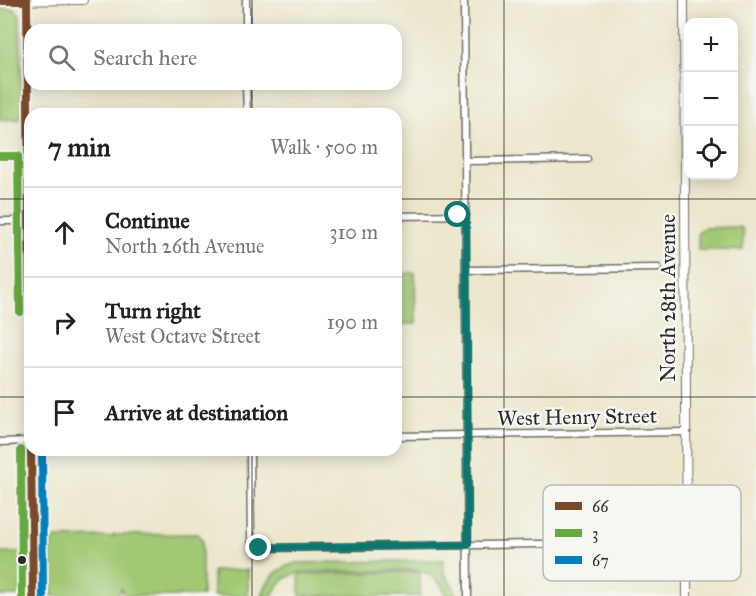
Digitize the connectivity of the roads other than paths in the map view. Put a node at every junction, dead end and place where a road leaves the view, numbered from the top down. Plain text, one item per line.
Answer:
1 (83, 0) edge
2 (246, 0) edge
3 (464, 0) edge
4 (684, 0) edge
5 (0, 1) edge
6 (27, 1) edge
7 (27, 24) edge
8 (246, 24) edge
9 (28, 90) edge
10 (246, 90) edge
11 (28, 108) edge
12 (246, 108) edge
13 (587, 159) dead end
14 (465, 161) junction
15 (466, 215) junction
16 (402, 216) edge
17 (24, 220) edge
18 (0, 221) edge
19 (658, 268) dead end
20 (466, 270) junction
21 (687, 432) junction
22 (467, 435) junction
23 (402, 436) edge
24 (24, 441) edge
25 (0, 442) edge
26 (31, 456) edge
27 (250, 456) edge
28 (687, 485) edge
29 (543, 544) edge
30 (468, 545) junction
31 (33, 596) edge
32 (468, 596) edge

1 - 6 street
2 - 8 street
3 - 14 street
4 - 21 street, North 28th Avenue
5 - 6 street
6 - 7 street
9 - 11 street
10 - 12 street
13 - 14 street
14 - 15 street
15 - 16 street
15 - 20 street
17 - 18 street
19 - 20 street
20 - 22 street
21 - 22 street, West Henry Street
21 - 28 street, North 28th Avenue
22 - 23 street, West Henry Street
22 - 30 street
24 - 25 street
26 - 31 street
27 - 30 street
29 - 30 street
30 - 32 street

